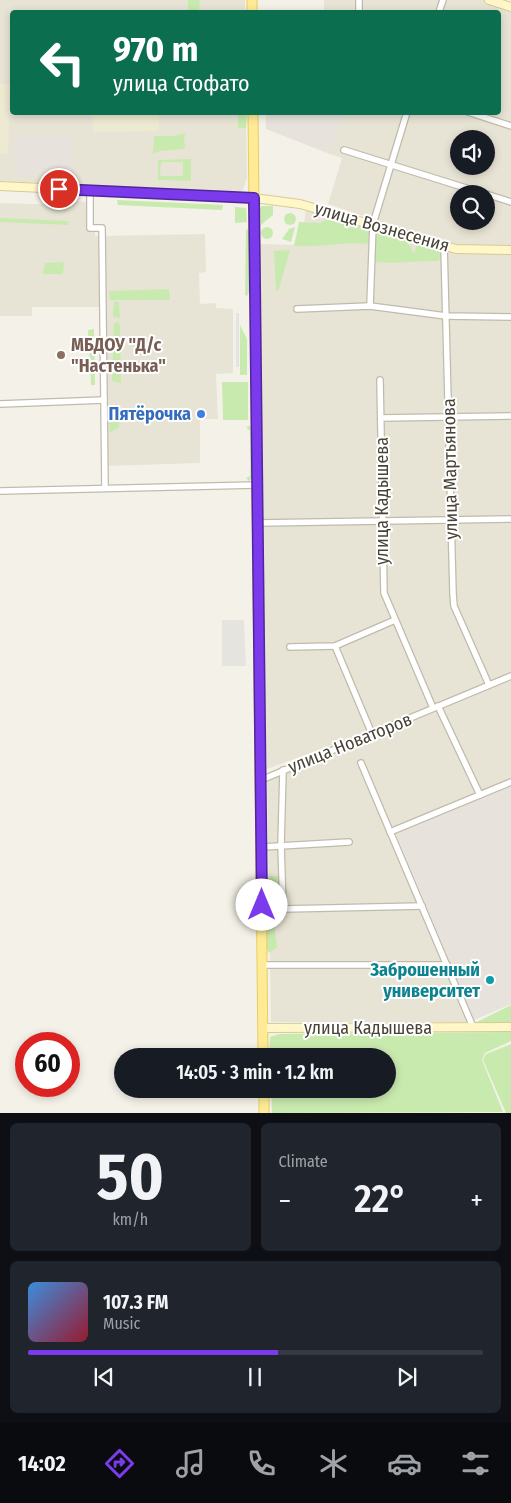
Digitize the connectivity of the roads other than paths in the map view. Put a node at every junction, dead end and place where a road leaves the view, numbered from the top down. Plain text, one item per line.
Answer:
1 (489, 0) edge
2 (511, 7) edge
3 (253, 115) edge
4 (406, 115) edge
5 (477, 115) edge
6 (511, 126) edge
7 (344, 150) dead end
8 (390, 164) junction
9 (457, 185) edge
10 (0, 186) edge
11 (90, 191) junction
12 (495, 197) edge
13 (254, 198) junction
14 (511, 202) edge
15 (374, 224) junction
16 (444, 246) junction
17 (511, 250) edge
18 (370, 306) junction
19 (297, 308) dead end
20 (446, 316) junction
21 (511, 317) edge
22 (380, 380) dead end
23 (104, 400) junction
24 (0, 404) edge
25 (448, 416) junction
26 (511, 416) edge
27 (381, 418) junction
28 (257, 485) junction
29 (105, 487) junction
30 (0, 491) edge
31 (511, 519) edge
32 (451, 521) junction
33 (384, 522) junction
34 (257, 523) junction
35 (395, 620) junction
36 (335, 646) junction
37 (290, 647) dead end
38 (511, 676) edge
39 (489, 685) junction
40 (436, 707) junction
41 (372, 734) junction
42 (361, 763) dead end
43 (283, 770) junction
44 (261, 780) junction
45 (511, 782) edge
46 (480, 795) junction
47 (390, 832) junction
48 (349, 842) dead end
49 (281, 845) junction
50 (262, 847) junction
51 (422, 906) junction
52 (263, 965) junction
53 (447, 965) junction
54 (473, 1027) junction
55 (511, 1027) edge
56 (263, 1028) junction
57 (264, 1048) edge
58 (264, 1098) edge
59 (264, 1113) edge

1 - 2 street
3 - 13 main road
4 - 8 street
5 - 6 street
7 - 8 street
8 - 9 street
8 - 15 street
10 - 11 street, улица Вознесения
11 - 13 street, улица Вознесения
11 - 23 street
12 - 14 street
13 - 15 street, улица Вознесения
13 - 28 main road
15 - 16 street, улица Вознесения
15 - 18 street
16 - 17 street, улица Вознесения
16 - 20 street, улица Мартьянова
18 - 19 street
18 - 20 street
20 - 21 street
20 - 25 street, улица Мартьянова
22 - 27 street, улица Кадышева
23 - 24 street
23 - 29 street
25 - 26 street
25 - 27 street
25 - 32 street, улица Мартьянова
27 - 33 street, улица Кадышева
28 - 29 street
28 - 34 main road
29 - 30 street
31 - 32 street
32 - 33 street
32 - 39 street, улица Мартьянова
33 - 34 street
33 - 35 street, улица Кадышева
34 - 44 main road
35 - 36 street
35 - 40 street, улица Кадышева
36 - 37 street
36 - 41 street
38 - 39 street, улица Новаторов
39 - 40 street, улица Новаторов
40 - 41 street, улица Новаторов
40 - 46 street
41 - 43 street, улица Новаторов
42 - 47 street
43 - 44 street, улица Новаторов
43 - 49 street
44 - 50 main road
45 - 46 street
46 - 47 street
47 - 51 street
48 - 49 street
49 - 50 street
49 - 51 street
50 - 52 main road
51 - 53 street
52 - 53 street
52 - 56 main road
53 - 54 street
54 - 55 street, улица Кадышева
54 - 56 street, улица Кадышева
56 - 57 main road
58 - 59 main road

